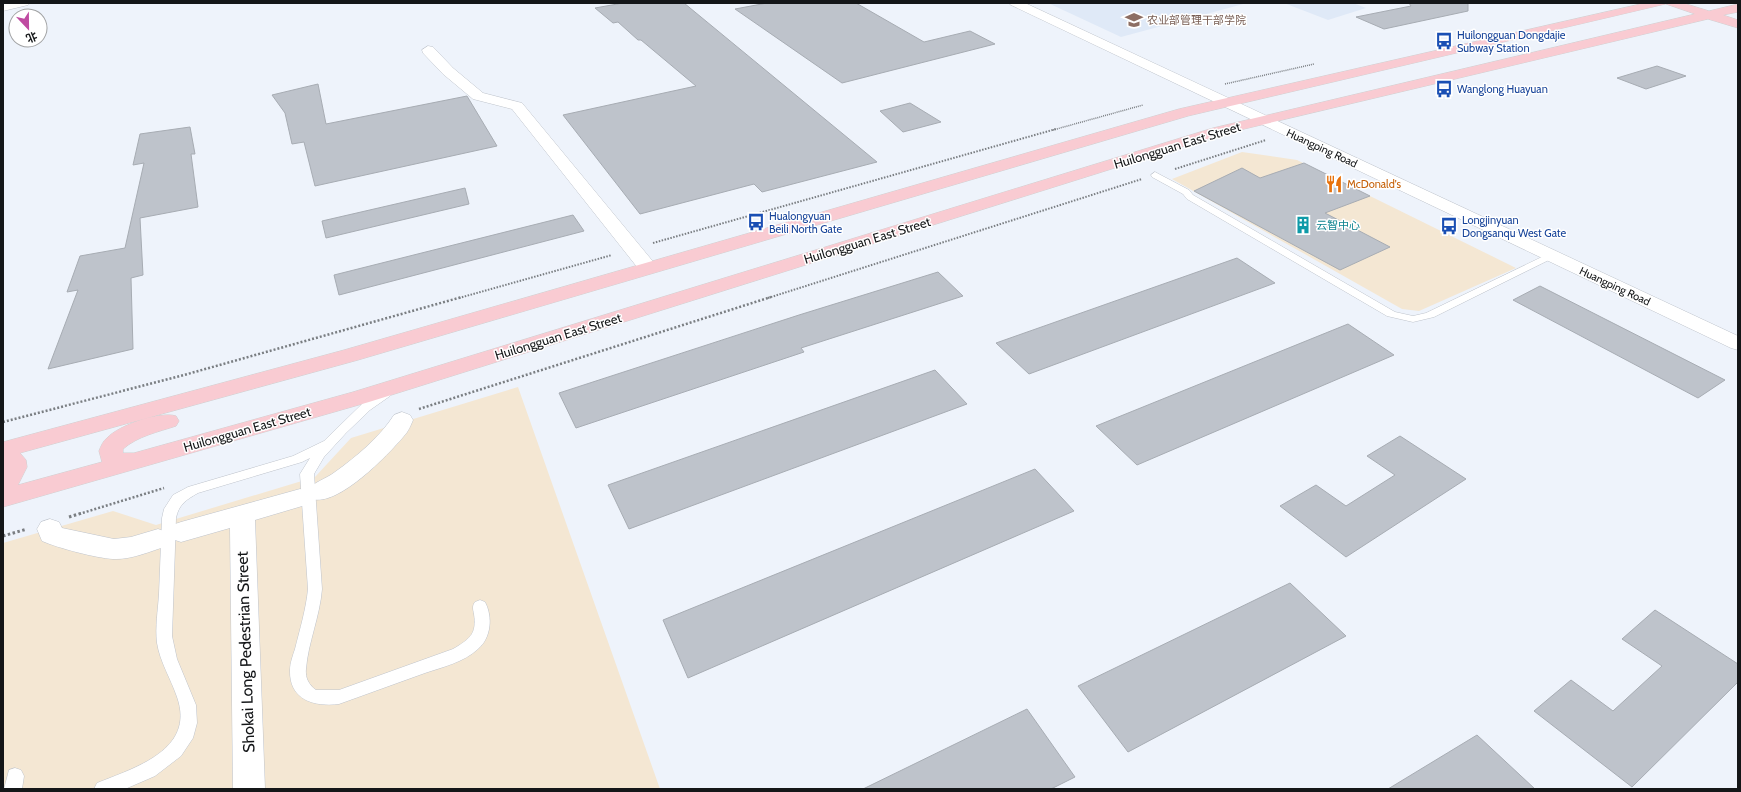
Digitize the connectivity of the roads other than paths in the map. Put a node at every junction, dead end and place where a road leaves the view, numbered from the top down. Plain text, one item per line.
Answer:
1 (24, 3) edge
2 (1015, 3) edge
3 (1661, 3) edge
4 (1672, 3) edge
5 (3, 7) edge
6 (1711, 9) edge
7 (1736, 9) edge
8 (1738, 24) edge
9 (428, 50) dead end
10 (1224, 102) junction
11 (1262, 120) junction
12 (1155, 175) road end
13 (1552, 256) junction
14 (648, 268) junction
15 (1738, 344) edge
16 (351, 355) junction
17 (433, 374) junction
18 (409, 415) road end
19 (338, 434) junction
20 (3, 450) edge
21 (3, 456) edge
22 (147, 458) junction
23 (3, 484) edge
24 (3, 498) edge
25 (242, 515) junction
26 (48, 525) road end
27 (480, 606) dead end
28 (103, 789) edge
29 (249, 789) edge

1 - 5 street
2 - 10 street, Huangping Road
3 - 10 main road, Huilongguan East Street
4 - 6 main road
6 - 7 main road, Huilongguan East Street
6 - 8 main road
6 - 11 main road, Huilongguan East Street
9 - 14 street
10 - 11 street, Huangping Road
10 - 14 main road, Huilongguan East Street
11 - 13 street, Huangping Road
11 - 17 main road, Huilongguan East Street
12 - 13 lane
13 - 15 street, Huangping Road
14 - 16 main road, Huilongguan East Street
16 - 20 main road, Huilongguan East Street
16 - 22 main road
17 - 19 lane
17 - 22 main road, Huilongguan East Street
18 - 25 street
19 - 27 lane
19 - 28 lane
21 - 23 main road
22 - 24 main road, Huilongguan East Street
25 - 26 street
25 - 29 street, Shokai Long Pedestrian Street

